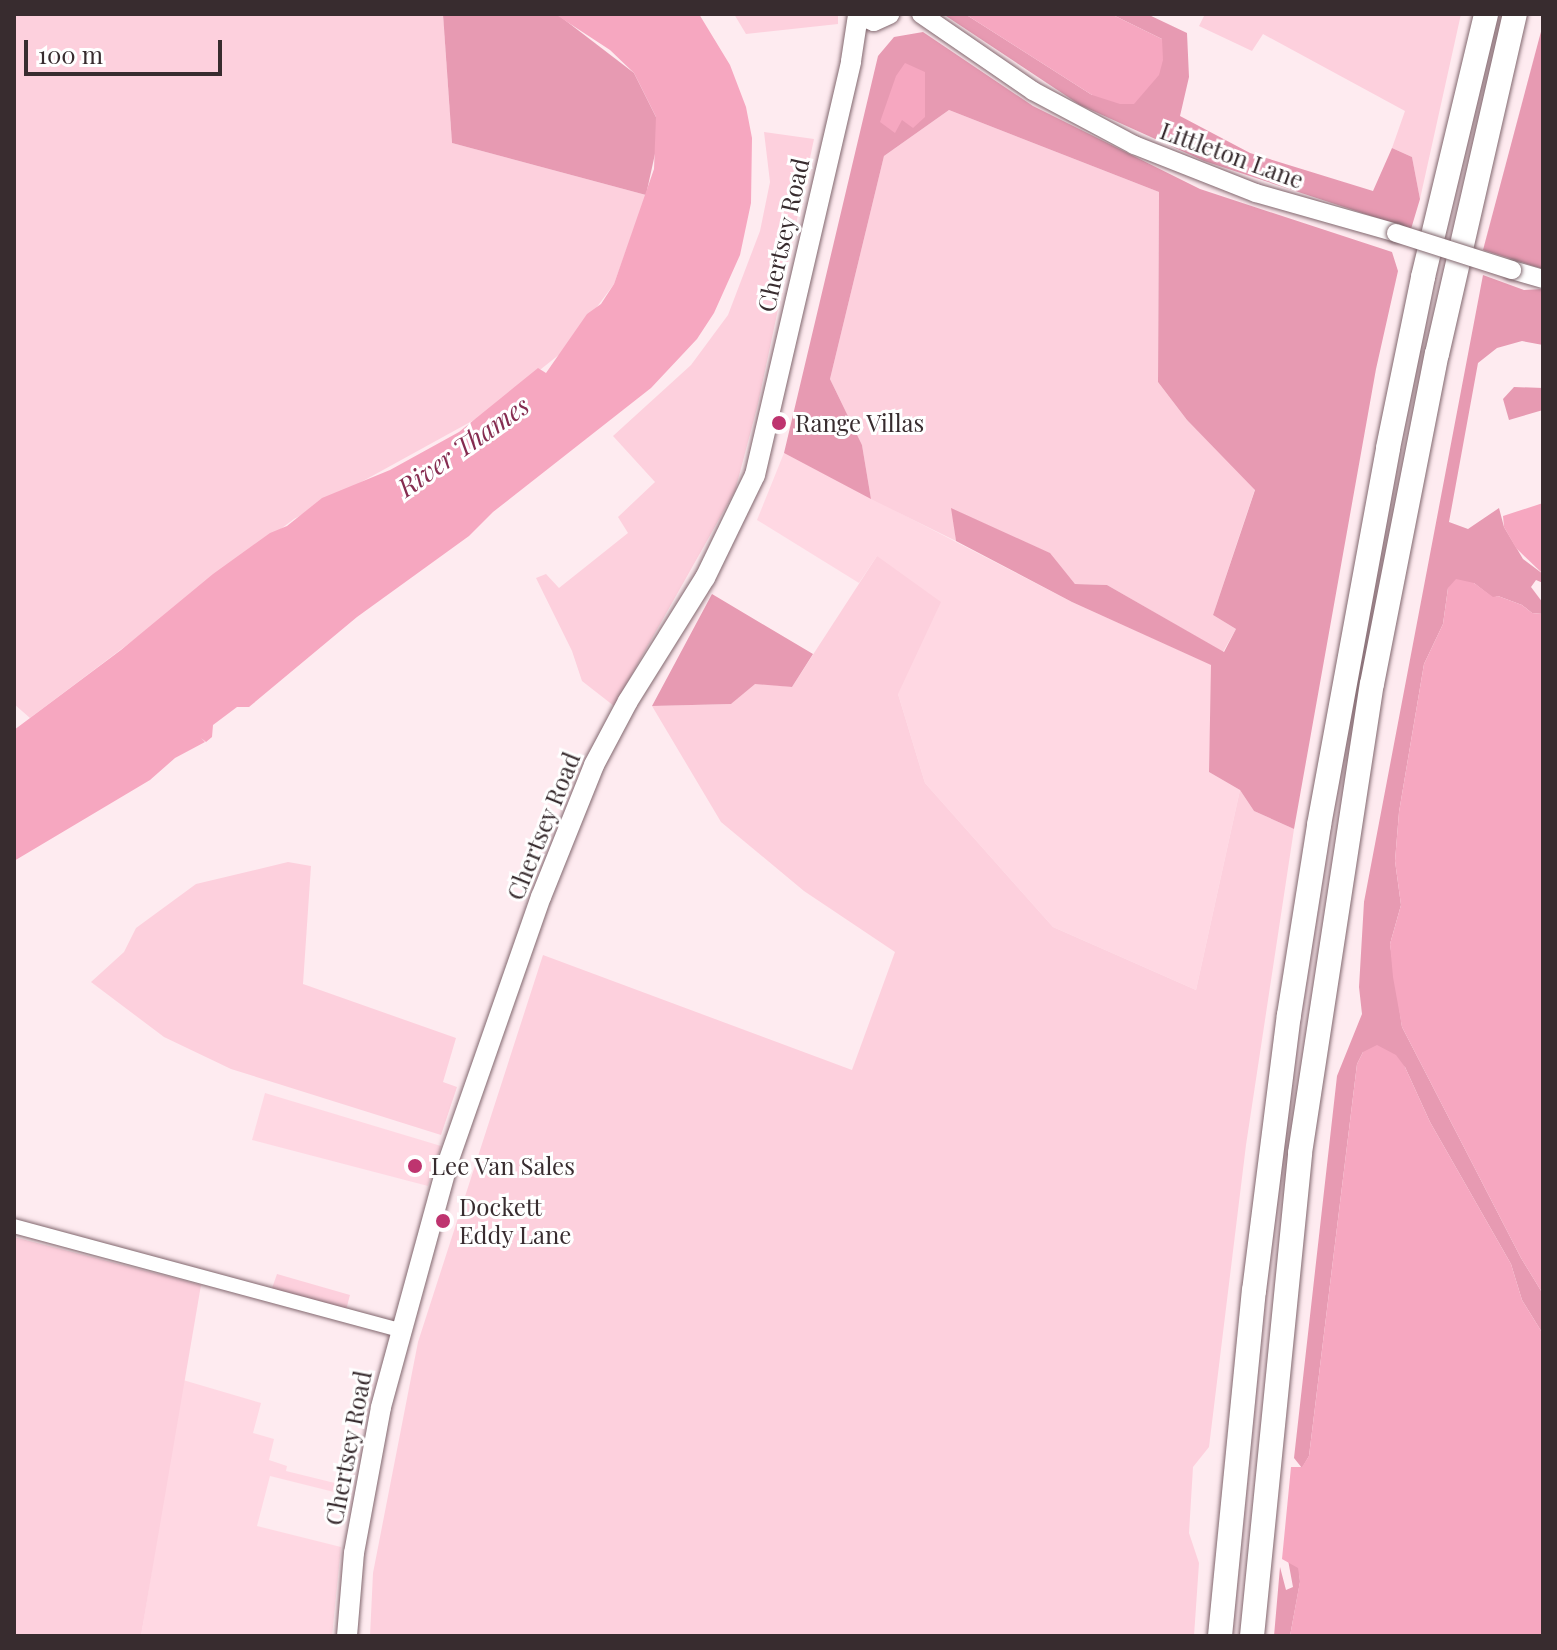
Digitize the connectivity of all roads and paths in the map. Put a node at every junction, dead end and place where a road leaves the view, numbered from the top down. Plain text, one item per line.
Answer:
1 (896, 14) edge
2 (907, 14) edge
3 (1486, 14) edge
4 (1515, 14) edge
5 (873, 16) edge
6 (925, 17) edge
7 (1543, 279) edge
8 (14, 1226) edge
9 (400, 1330) junction
10 (347, 1636) edge
11 (1220, 1636) edge
12 (1252, 1636) edge

1 - 5 street
2 - 6 street, Littleton Lane
3 - 11 highway
4 - 12 highway
5 - 9 main road, Chertsey Road
6 - 7 street, Littleton Lane, bridge
8 - 9 street
9 - 10 main road, Chertsey Road

